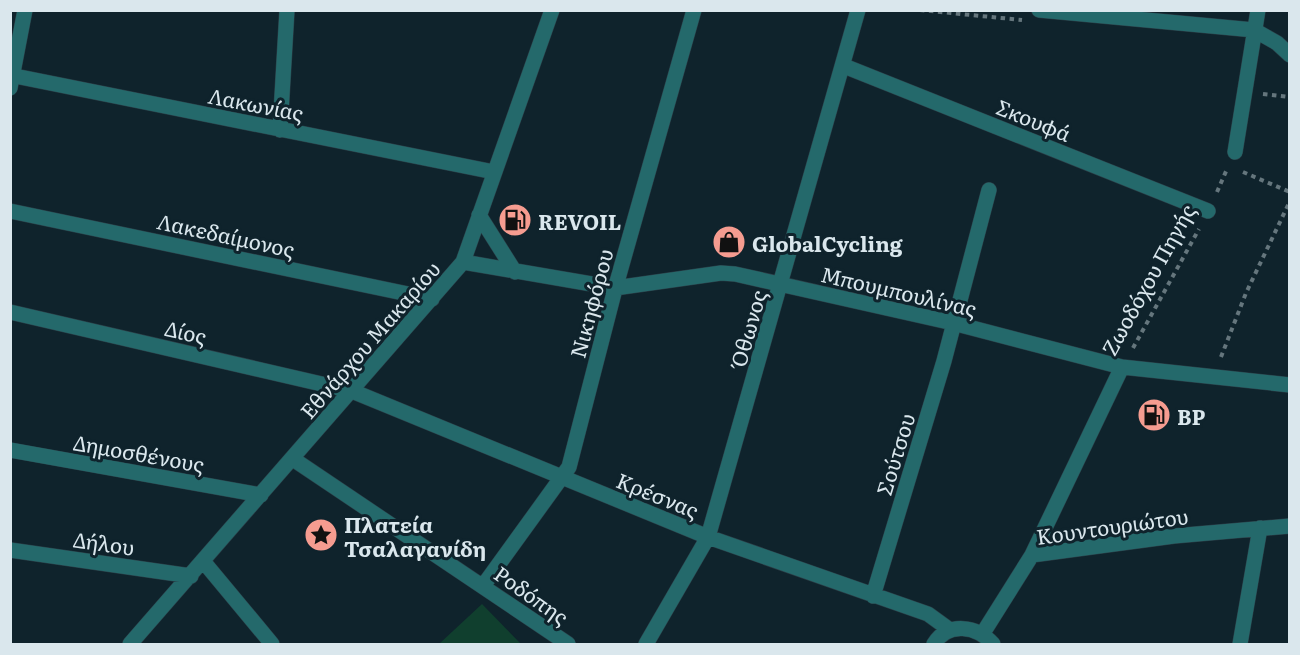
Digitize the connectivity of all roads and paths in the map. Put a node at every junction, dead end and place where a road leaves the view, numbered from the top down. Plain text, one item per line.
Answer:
1 (25, 10) edge
2 (287, 10) edge
3 (552, 10) edge
4 (694, 10) edge
5 (858, 10) edge
6 (1039, 10) edge
7 (1258, 10) edge
8 (1254, 30) junction
9 (1290, 55) edge
10 (844, 66) junction
11 (12, 79) edge
12 (280, 130) junction
13 (1232, 159) junction
14 (494, 172) junction
15 (989, 190) dead end
16 (1290, 192) edge
17 (1290, 201) edge
18 (10, 211) edge
19 (1208, 211) junction
20 (479, 215) junction
21 (463, 262) junction
22 (515, 272) junction
23 (781, 284) junction
24 (615, 288) junction
25 (432, 299) junction
26 (10, 312) edge
27 (954, 323) junction
28 (1122, 367) junction
29 (1213, 377) junction
30 (1290, 385) edge
31 (352, 391) junction
32 (10, 450) edge
33 (293, 459) junction
34 (561, 478) junction
35 (261, 495) junction
36 (1290, 526) edge
37 (1260, 528) junction
38 (708, 537) junction
39 (10, 550) edge
40 (1032, 555) junction
41 (203, 561) junction
42 (191, 576) junction
43 (483, 586) junction
44 (873, 596) junction
45 (950, 630) junction
46 (988, 639) edge
47 (130, 645) edge
48 (272, 645) edge
49 (568, 645) edge
50 (646, 645) edge
51 (934, 645) edge
52 (1240, 645) edge

1 - 11 street
2 - 12 street
3 - 14 street, Εθνάρχου Μακαρίου
4 - 24 street, Νικηφόρου
5 - 10 street, Όθωνος
6 - 8 street
7 - 8 street
8 - 9 street
8 - 13 street
10 - 19 street, Σκουφά
10 - 23 street, Όθωνος
11 - 12 street, Λακωνίας
12 - 14 street, Λακωνίας
13 - 16 path
13 - 19 path, Ζωοδόχου Πηγής
14 - 20 street, Εθνάρχου Μακαρίου
15 - 27 street, Σούτσου
17 - 29 path
18 - 25 street, Λακεδαίμονος
19 - 28 path, Ζωοδόχου Πηγής
20 - 21 street, Εθνάρχου Μακαρίου
20 - 22 street
21 - 22 street, Μπουμπουλίνας
21 - 25 street, Εθνάρχου Μακαρίου
22 - 24 street, Μπουμπουλίνας
23 - 24 street, Μπουμπουλίνας
23 - 27 street, Μπουμπουλίνας
23 - 38 street, Όθωνος
24 - 34 street, Νικηφόρου
25 - 31 street, Εθνάρχου Μακαρίου
26 - 31 street, Δίος
27 - 28 street, Μπουμπουλίνας
27 - 44 street, Σούτσου
28 - 29 street, Μπουμπουλίνας
28 - 40 street, Ζωοδόχου Πηγής
29 - 30 street, Μπουμπουλίνας
31 - 33 street, Εθνάρχου Μακαρίου
31 - 34 street, Κρέσνας
32 - 35 street, Δημοσθένους
33 - 35 street, Εθνάρχου Μακαρίου
33 - 43 street, Ροδόπης
34 - 38 street, Κρέσνας
34 - 43 street, Νικηφόρου
35 - 41 street, Εθνάρχου Μακαρίου
36 - 37 street, Κουντουριώτου
37 - 40 street, Κουντουριώτου
37 - 52 street
38 - 44 street, Κρέσνας
38 - 50 street, Όθωνος
39 - 42 street, Δήλου
40 - 46 street, Κουντουριώτου
41 - 42 street, Εθνάρχου Μακαρίου
41 - 48 street
42 - 47 street, Εθνάρχου Μακαρίου
43 - 49 street, Ροδόπης
44 - 45 street, Κρέσνας
45 - 46 street
45 - 51 street

